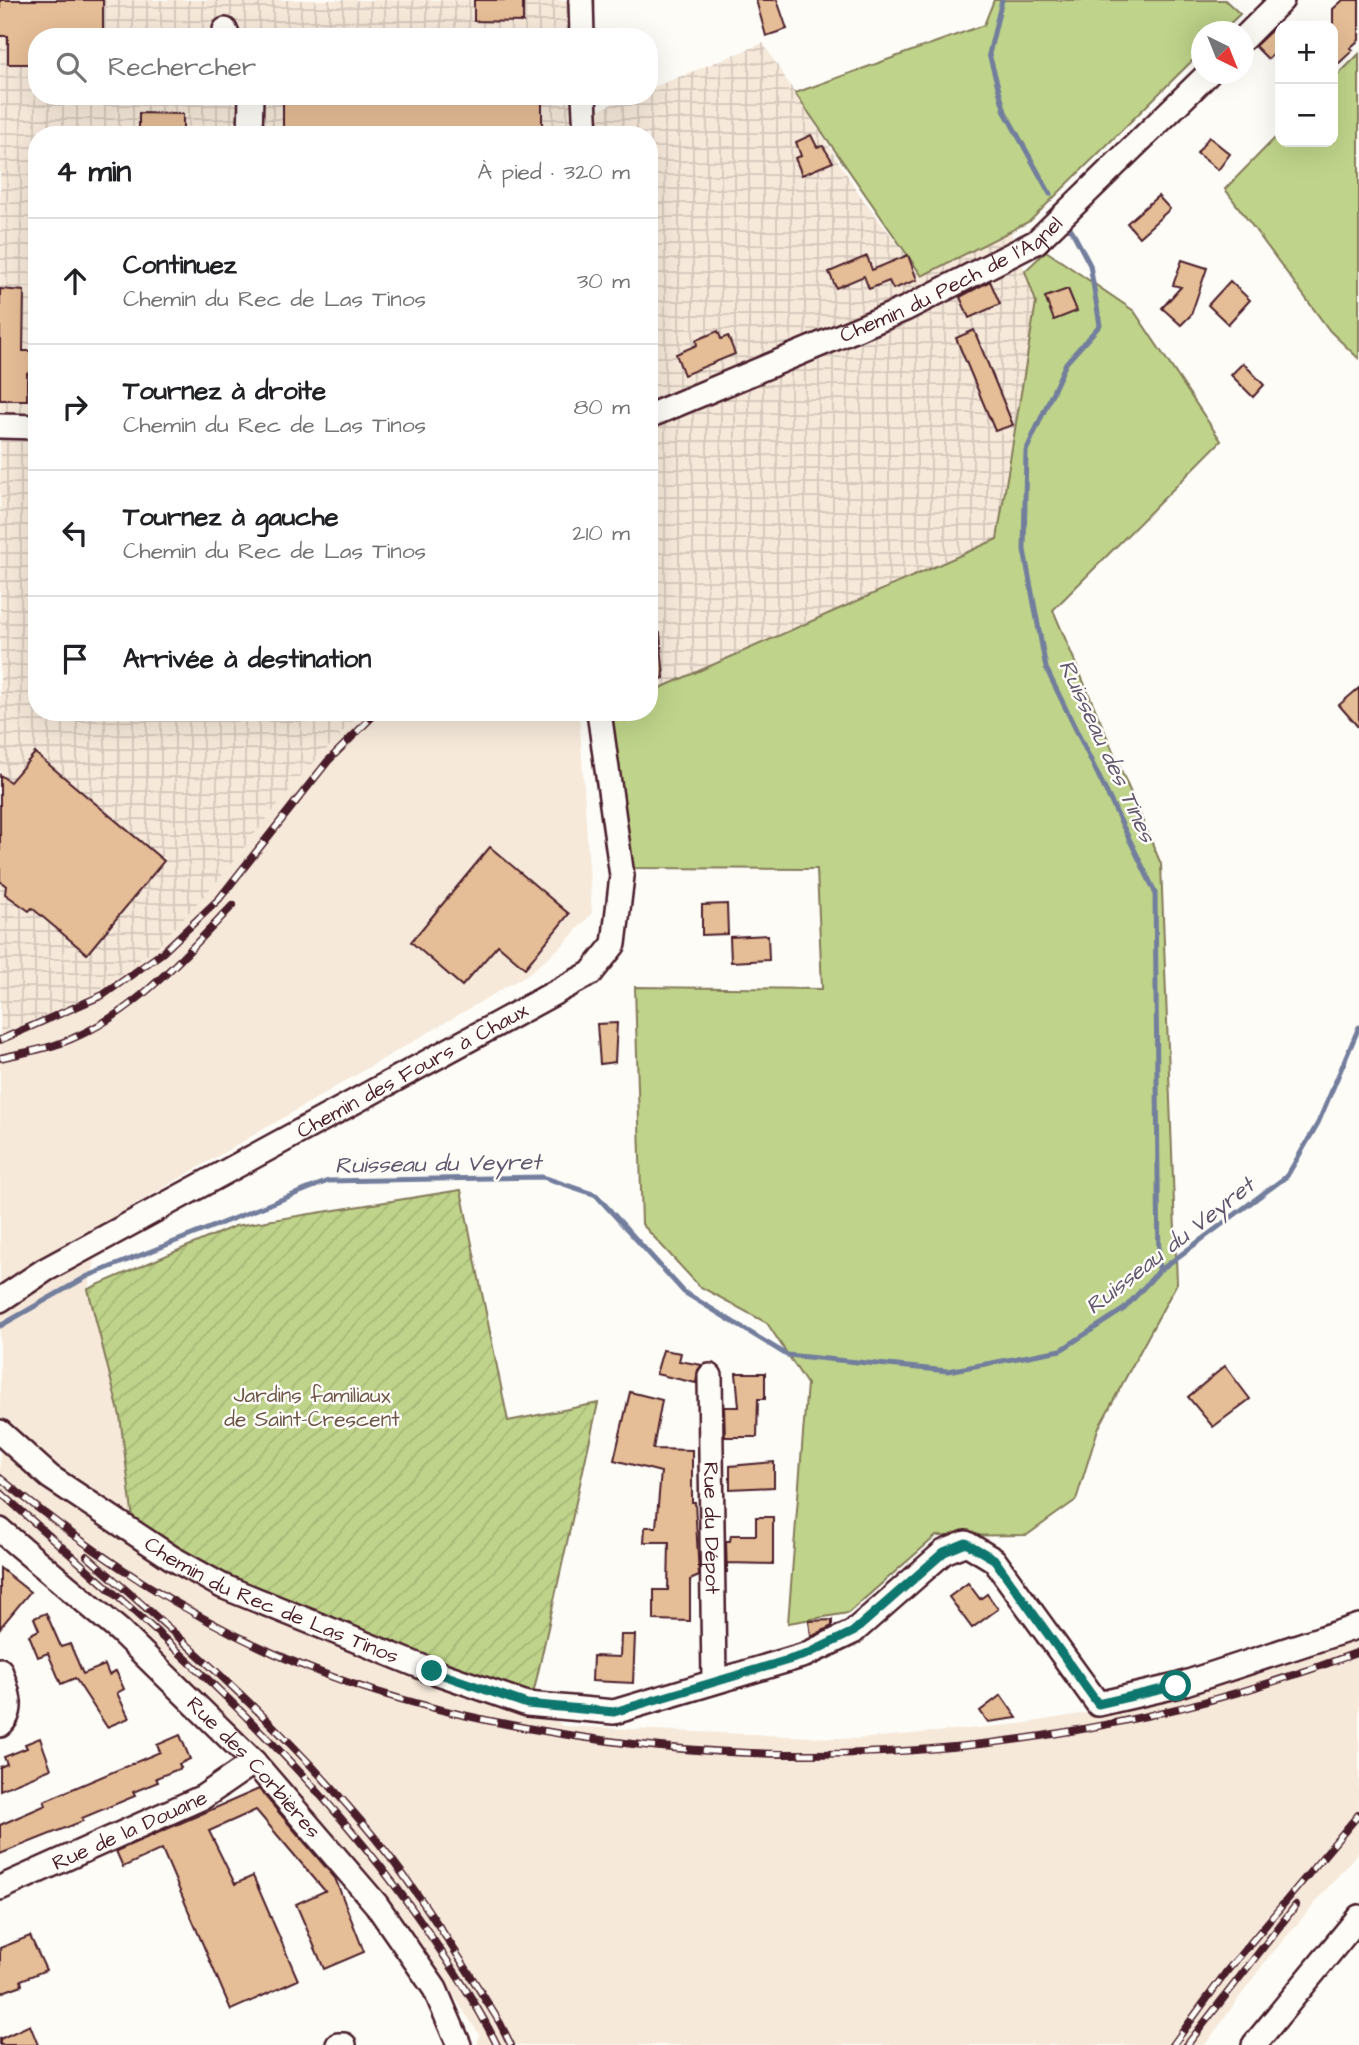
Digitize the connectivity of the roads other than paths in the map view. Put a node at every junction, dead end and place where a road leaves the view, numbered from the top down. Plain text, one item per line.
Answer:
1 (581, 0) edge
2 (1282, 0) edge
3 (582, 28) edge
4 (1254, 28) edge
5 (1198, 84) edge
6 (251, 105) edge
7 (584, 105) edge
8 (250, 126) edge
9 (586, 126) edge
10 (658, 412) edge
11 (0, 426) edge
12 (28, 426) edge
13 (600, 721) edge
14 (0, 1300) edge
15 (710, 1376) dead end
16 (0, 1432) edge
17 (0, 1530) edge
18 (1359, 1626) edge
19 (0, 1670) edge
20 (714, 1680) junction
21 (0, 1725) edge
22 (254, 1762) junction
23 (0, 1888) edge
24 (1359, 1917) edge
25 (338, 2045) edge
26 (344, 2045) edge
27 (459, 2045) edge
28 (1254, 2045) edge

1 - 3 street
2 - 4 street
5 - 10 street, Chemin du Pech de l'Agnel
6 - 8 street
7 - 9 street
11 - 12 street
13 - 14 street, Chemin des Fours à Chaux
15 - 20 street, Rue du Dépot
16 - 20 street, Chemin du Rec de Las Tinos
17 - 22 street, Rue des Corbières
18 - 20 street, Chemin du Rec de Las Tinos
19 - 21 street
22 - 23 street, Rue de la Douane
22 - 27 street, Rue des Corbières
24 - 28 street
25 - 26 street

